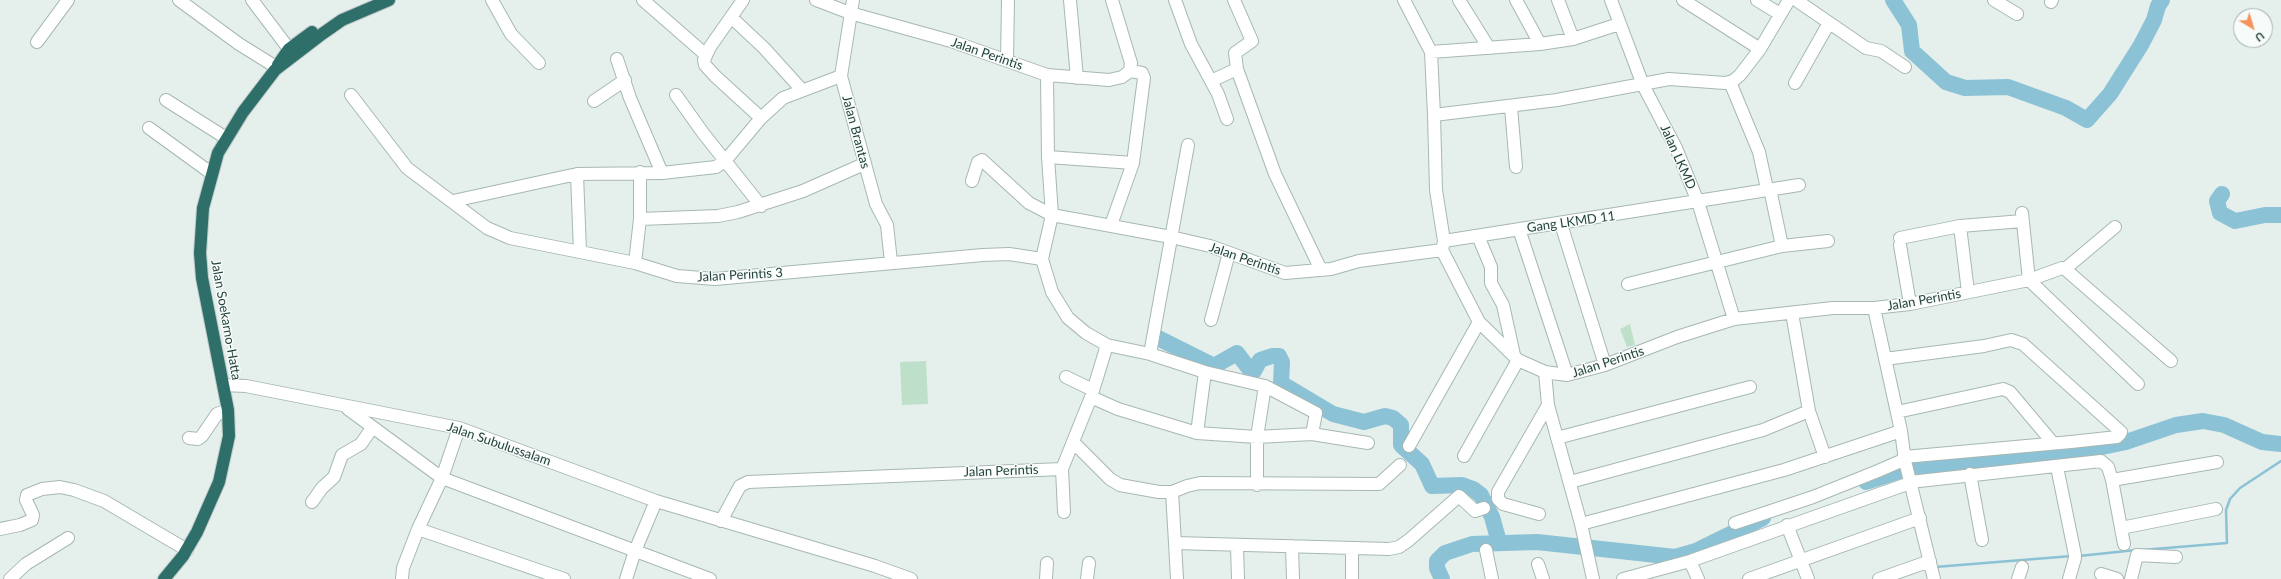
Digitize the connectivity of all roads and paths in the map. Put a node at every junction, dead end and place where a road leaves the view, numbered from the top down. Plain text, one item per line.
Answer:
1 (68, 0) edge
2 (179, 0) edge
3 (252, 0) edge
4 (366, 0) edge
5 (388, 0) edge
6 (492, 0) edge
7 (642, 0) edge
8 (743, 0) edge
9 (816, 0) edge
10 (853, 0) edge
11 (1008, 0) edge
12 (1070, 0) edge
13 (1112, 0) edge
14 (1176, 0) edge
15 (1234, 0) edge
16 (1404, 0) edge
17 (1459, 0) edge
18 (1516, 0) edge
19 (1558, 0) edge
20 (1611, 0) edge
21 (1683, 0) edge
22 (1757, 0) edge
23 (1789, 0) edge
24 (1796, 0) edge
25 (1994, 0) edge
26 (850, 13) junction
27 (1780, 14) junction
28 (2017, 14) dead end
29 (731, 17) junction
30 (1829, 23) junction
31 (1619, 24) junction
32 (1572, 39) junction
33 (37, 42) dead end
34 (1540, 44) junction
35 (1489, 48) junction
36 (288, 49) junction
37 (1760, 49) junction
38 (1431, 52) junction
39 (706, 55) junction
40 (617, 59) dead end
41 (1007, 60) junction
42 (539, 63) dead end
43 (1905, 67) dead end
44 (276, 69) junction
45 (1237, 69) junction
46 (1130, 71) junction
47 (1046, 75) junction
48 (840, 76) junction
49 (1077, 78) junction
50 (624, 80) junction
51 (1211, 81) junction
52 (1730, 82) junction
53 (1795, 83) dead end
54 (1643, 85) junction
55 (802, 90) junction
56 (351, 95) dead end
57 (676, 95) dead end
58 (166, 100) dead end
59 (594, 101) dead end
60 (1511, 107) junction
61 (1434, 115) junction
62 (761, 118) junction
63 (1227, 119) dead end
64 (149, 128) dead end
65 (226, 138) junction
66 (1188, 145) dead end
67 (1048, 157) junction
68 (725, 161) junction
69 (1132, 163) junction
70 (864, 164) junction
71 (1516, 167) dead end
72 (640, 172) junction
73 (211, 173) junction
74 (662, 173) junction
75 (577, 174) junction
76 (972, 181) dead end
77 (1799, 185) dead end
78 (1769, 189) junction
79 (453, 201) junction
80 (1698, 202) junction
81 (761, 206) junction
82 (1052, 215) junction
83 (640, 219) junction
84 (1561, 224) junction
85 (1111, 225) junction
86 (1960, 226) junction
87 (2115, 227) dead end
88 (1518, 229) junction
89 (1171, 236) junction
90 (1478, 236) junction
91 (1828, 240) dead end
92 (1443, 246) junction
93 (1782, 246) junction
94 (580, 252) junction
95 (1229, 253) junction
96 (1042, 258) junction
97 (1716, 261) junction
98 (891, 262) junction
99 (635, 263) junction
100 (2065, 269) junction
101 (1321, 270) junction
102 (2029, 280) junction
103 (1628, 284) dead end
104 (1968, 292) junction
105 (1910, 304) junction
106 (1874, 308) junction
107 (1792, 313) junction
108 (1734, 319) junction
109 (1211, 320) dead end
110 (1480, 322) junction
111 (1107, 345) junction
112 (1150, 354) junction
113 (1516, 358) junction
114 (1885, 360) junction
115 (2172, 361) dead end
116 (1605, 365) junction
117 (1205, 372) junction
118 (1545, 372) junction
119 (1567, 375) junction
120 (1066, 377) dead end
121 (2138, 384) dead end
122 (224, 385) junction
123 (1265, 386) junction
124 (1750, 387) dead end
125 (1092, 394) junction
126 (1548, 405) junction
127 (345, 407) junction
128 (228, 410) junction
129 (1809, 411) junction
130 (1897, 412) junction
131 (372, 428) junction
132 (459, 428) junction
133 (1901, 431) junction
134 (1197, 433) junction
135 (1312, 434) junction
136 (1257, 437) junction
137 (189, 438) dead end
138 (1557, 438) junction
139 (1074, 443) junction
140 (1368, 443) dead end
141 (2053, 443) junction
142 (1409, 446) dead end
143 (1464, 456) dead end
144 (1825, 457) junction
145 (1905, 459) junction
146 (2217, 462) dead end
147 (1400, 465) dead end
148 (2057, 467) junction
149 (1062, 468) junction
150 (1970, 474) junction
151 (442, 478) junction
152 (2112, 480) junction
153 (1570, 482) junction
154 (1910, 482) junction
155 (1257, 485) junction
156 (1172, 492) junction
157 (656, 501) junction
158 (312, 502) dead end
159 (1484, 508) dead end
160 (2216, 509) dead end
161 (1064, 512) dead end
162 (1539, 514) dead end
163 (1920, 518) junction
164 (721, 521) junction
165 (1735, 523) dead end
166 (1581, 524) junction
167 (1788, 525) junction
168 (2121, 528) junction
169 (0, 529) edge
170 (418, 529) junction
171 (68, 538) dead end
172 (1982, 540) dead end
173 (1175, 543) junction
174 (2124, 544) dead end
175 (1238, 546) junction
176 (1292, 546) junction
177 (1352, 548) junction
178 (187, 550) junction
179 (1486, 550) dead end
180 (635, 551) junction
181 (2176, 557) dead end
182 (1801, 560) junction
183 (1690, 561) junction
184 (1930, 561) junction
185 (1047, 563) dead end
186 (1089, 563) dead end
187 (1538, 564) dead end
188 (529, 574) edge
189 (2101, 574) dead end
190 (1647, 576) edge
191 (1934, 576) edge
192 (10, 579) edge
193 (164, 579) edge
194 (402, 579) edge
195 (564, 579) edge
196 (626, 579) edge
197 (710, 579) edge
198 (912, 579) edge
199 (1046, 579) edge
200 (1087, 579) edge
201 (1177, 579) edge
202 (1238, 579) edge
203 (1293, 579) edge
204 (1352, 579) edge
205 (1492, 579) edge
206 (1543, 579) edge
207 (1593, 579) edge
208 (1624, 579) edge
209 (1698, 579) edge
210 (1749, 579) edge
211 (1808, 579) edge
212 (1879, 579) edge
213 (2069, 579) edge
214 (2117, 579) edge
215 (2131, 579) edge

1 - 33 street
2 - 44 street
3 - 36 street
4 - 36 highway, Jalan Soekarno-Hatta
5 - 44 highway, Jalan Soekarno-Hatta
6 - 42 street
7 - 39 street
8 - 29 street
9 - 26 street, Jalan Perintis
10 - 26 street, Jalan Brantas
11 - 41 street
12 - 49 street
13 - 46 street
14 - 51 street
15 - 45 street
16 - 38 street
17 - 35 street
18 - 34 street
19 - 32 street
20 - 31 street, Jalan LKMD
21 - 37 street
22 - 27 street
23 - 27 street
24 - 30 street
25 - 28 street
26 - 41 street, Jalan Perintis
26 - 48 street, Jalan Brantas
27 - 37 street
29 - 39 street
29 - 55 street
30 - 43 street
30 - 53 street
31 - 32 street
31 - 54 street, Jalan LKMD
32 - 34 street
34 - 35 street
35 - 38 street
36 - 44 highway, Jalan Soekarno-Hatta
37 - 52 street
38 - 61 street
39 - 62 street
40 - 50 street
41 - 47 street, Jalan Perintis
44 - 65 highway, Jalan Soekarno-Hatta
45 - 51 street
45 - 101 street
46 - 49 street, Jalan Perintis
46 - 69 street
47 - 49 street, Jalan Perintis
47 - 67 street
48 - 55 street
48 - 70 street, Jalan Brantas
50 - 59 street
50 - 74 street
51 - 63 street
52 - 54 street
52 - 78 street
54 - 60 street
54 - 80 street, Jalan LKMD
55 - 62 street
56 - 79 street, Jalan Perintis 3
57 - 68 street
58 - 65 street
60 - 61 street
60 - 71 street
61 - 92 street
62 - 68 street
64 - 73 street
65 - 73 highway, Jalan Soekarno-Hatta
66 - 89 street
67 - 69 street
67 - 82 street
68 - 74 street
68 - 81 street
69 - 85 street
70 - 81 street
70 - 98 street, Jalan Brantas
72 - 74 street
72 - 75 street
72 - 83 street
73 - 122 highway, Jalan Soekarno-Hatta
75 - 79 street
75 - 94 street
76 - 82 street, Jalan Perintis
77 - 78 street, Gang LKMD 11
78 - 80 street, Gang LKMD 11
78 - 93 street
79 - 94 street, Jalan Perintis 3
80 - 84 street, Gang LKMD 11
80 - 97 street, Jalan LKMD
81 - 83 street
82 - 85 street, Jalan Perintis
82 - 96 street
83 - 99 street
84 - 88 street, Gang LKMD 11
84 - 116 street
85 - 89 street, Jalan Perintis
86 - 102 street
86 - 104 street
86 - 105 street
87 - 100 street
88 - 90 street, Gang LKMD 11
88 - 119 street
89 - 95 street, Jalan Perintis
89 - 112 street
90 - 92 street, Gang LKMD 11
90 - 113 street
91 - 93 street
92 - 101 street, Jalan Perintis
92 - 110 street, Jalan Perintis
93 - 97 street
94 - 99 street, Jalan Perintis 3
95 - 101 street, Jalan Perintis
95 - 109 street
96 - 98 street, Jalan Perintis 3
96 - 111 street
97 - 103 street
97 - 108 street, Jalan LKMD
98 - 99 street, Jalan Perintis 3
100 - 102 street, Jalan Perintis
100 - 115 street
102 - 104 street, Jalan Perintis
102 - 121 street
104 - 105 street, Jalan Perintis
105 - 106 street, Jalan Perintis
106 - 107 street, Jalan Perintis
106 - 114 street
107 - 108 street, Jalan Perintis
107 - 129 street
108 - 116 street, Jalan Perintis
110 - 113 street, Jalan Perintis
110 - 142 street
111 - 112 street
111 - 125 street
112 - 117 street
113 - 118 street, Jalan Perintis
113 - 143 street
114 - 130 street
114 - 141 street
116 - 119 street, Jalan Perintis
117 - 123 street
117 - 134 street
118 - 119 street, Jalan Perintis
118 - 126 street
120 - 125 street
122 - 127 street, Jalan Subulussalam
122 - 128 highway, Jalan Soekarno-Hatta
123 - 135 street
123 - 136 street
124 - 138 street
125 - 134 street
125 - 139 street
126 - 138 street
126 - 162 street
127 - 131 street
127 - 132 street, Jalan Subulussalam
128 - 137 street
128 - 178 highway, Jalan Soekarno-Hatta
129 - 144 street
129 - 153 street
130 - 133 street
130 - 141 street
131 - 151 street
131 - 158 street
132 - 151 street
132 - 157 street, Jalan Subulussalam
133 - 144 street
133 - 145 street
134 - 136 street
135 - 136 street
135 - 140 street
136 - 155 street
138 - 153 street
139 - 149 street
139 - 156 street
141 - 145 street
144 - 166 street
145 - 154 street
145 - 165 street
146 - 152 street
147 - 155 street
148 - 150 street
148 - 152 street
148 - 213 street
149 - 161 street
149 - 164 street, Jalan Perintis
150 - 154 street
150 - 172 street
151 - 170 street
151 - 180 street
152 - 168 street
153 - 166 street
154 - 163 street
154 - 167 street
155 - 156 street
156 - 173 street
157 - 164 street, Jalan Subulussalam
157 - 180 street
159 - 177 street
160 - 168 street
163 - 182 street
163 - 184 street
164 - 198 street, Jalan Subulussalam
166 - 207 street
167 - 182 street
167 - 183 street
168 - 174 street
169 - 178 street
170 - 188 street
170 - 194 street
171 - 192 street
173 - 175 street
173 - 201 street
175 - 176 street
175 - 202 street
176 - 177 street
176 - 203 street
177 - 204 street
178 - 193 highway, Jalan Soekarno-Hatta
179 - 205 street
180 - 196 street
180 - 197 street
181 - 215 street
182 - 210 street
182 - 211 street
183 - 190 street
183 - 209 street
184 - 191 street
184 - 212 street
185 - 199 street
186 - 200 street
187 - 206 street
188 - 195 street
189 - 214 street
190 - 208 street

